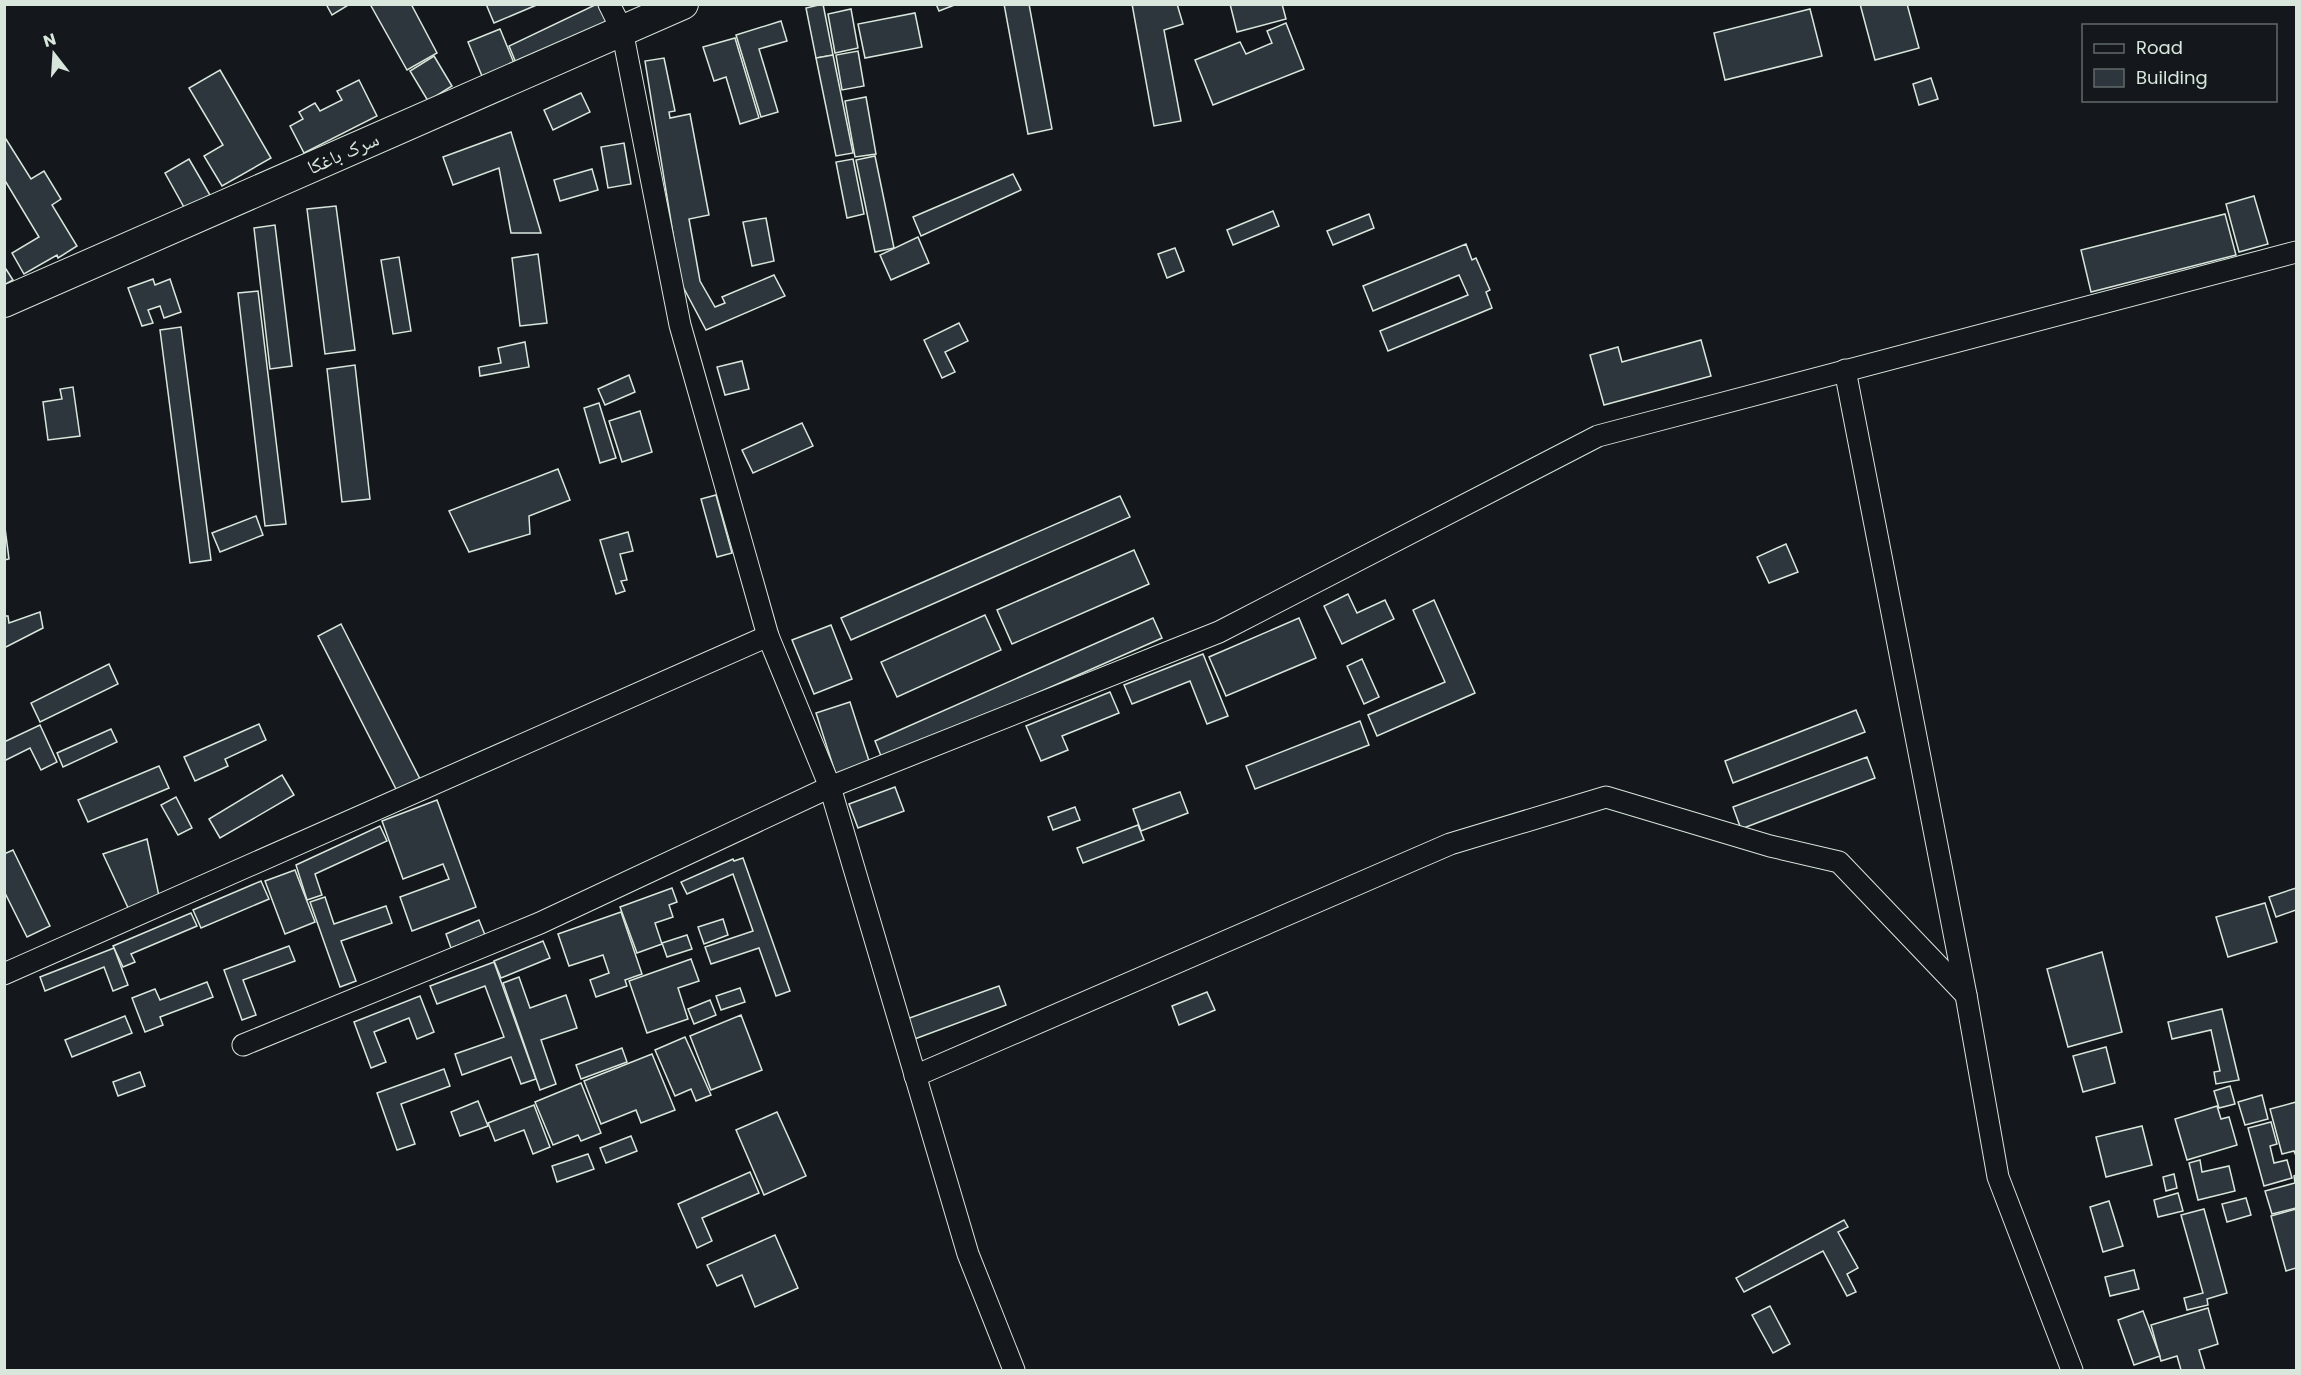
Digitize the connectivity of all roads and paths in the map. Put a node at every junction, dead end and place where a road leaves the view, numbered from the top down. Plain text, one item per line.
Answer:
1 (683, 4) edge
2 (615, 17) edge
3 (2296, 252) edge
4 (4, 302) edge
5 (1845, 370) junction
6 (768, 636) junction
7 (830, 787) junction
8 (4, 974) edge
9 (1966, 995) junction
10 (243, 1045) dead end
11 (915, 1076) junction
12 (1014, 1371) edge
13 (2072, 1371) edge

1 - 2 street, سرک باغکا
2 - 4 street, سرک باغکا
2 - 6 street
3 - 5 street
5 - 7 street
5 - 9 street
6 - 7 street
6 - 8 street
7 - 10 street
7 - 11 street
9 - 11 street
9 - 13 street
11 - 12 street

